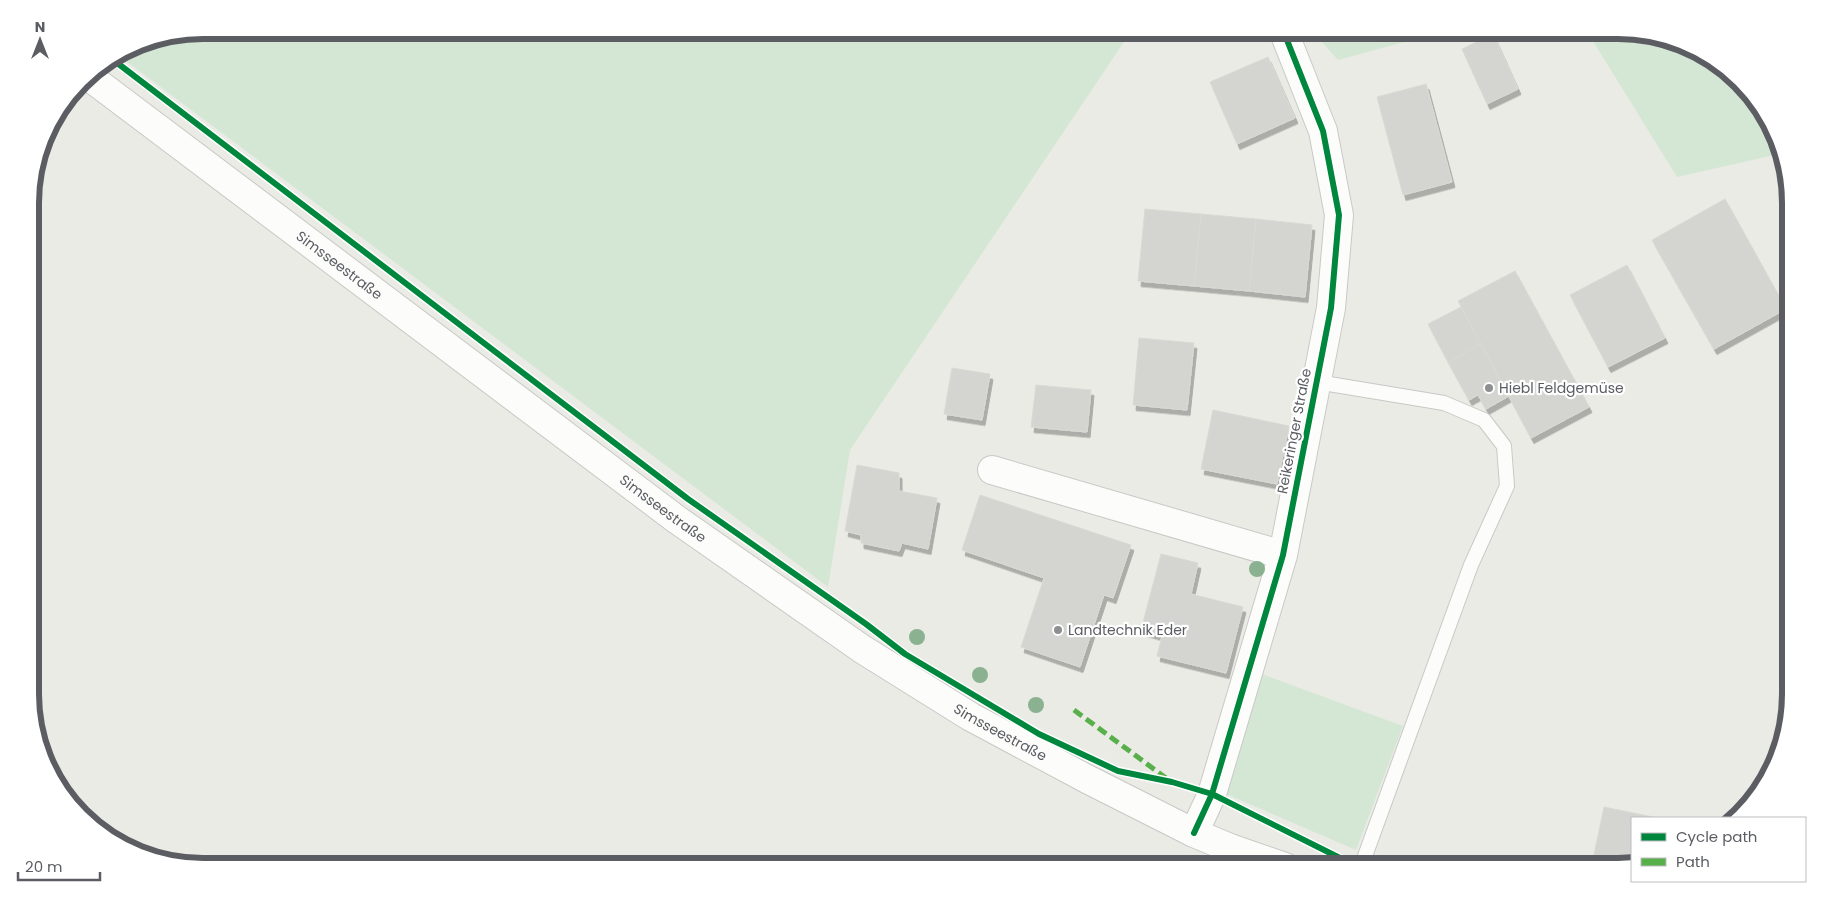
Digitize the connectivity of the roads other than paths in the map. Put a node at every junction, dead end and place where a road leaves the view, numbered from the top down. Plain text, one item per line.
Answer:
1 (1287, 39) edge
2 (94, 80) edge
3 (1317, 382) junction
4 (992, 470) dead end
5 (1283, 555) junction
6 (1194, 833) junction
7 (1227, 858) edge
8 (1363, 858) edge

1 - 3 main road, Reikeringer Straße
2 - 6 main road, Simsseestraße
3 - 5 main road, Reikeringer Straße
3 - 8 lane
4 - 5 main road
5 - 6 main road, Reikeringer Straße
6 - 7 main road, Simsseestraße

